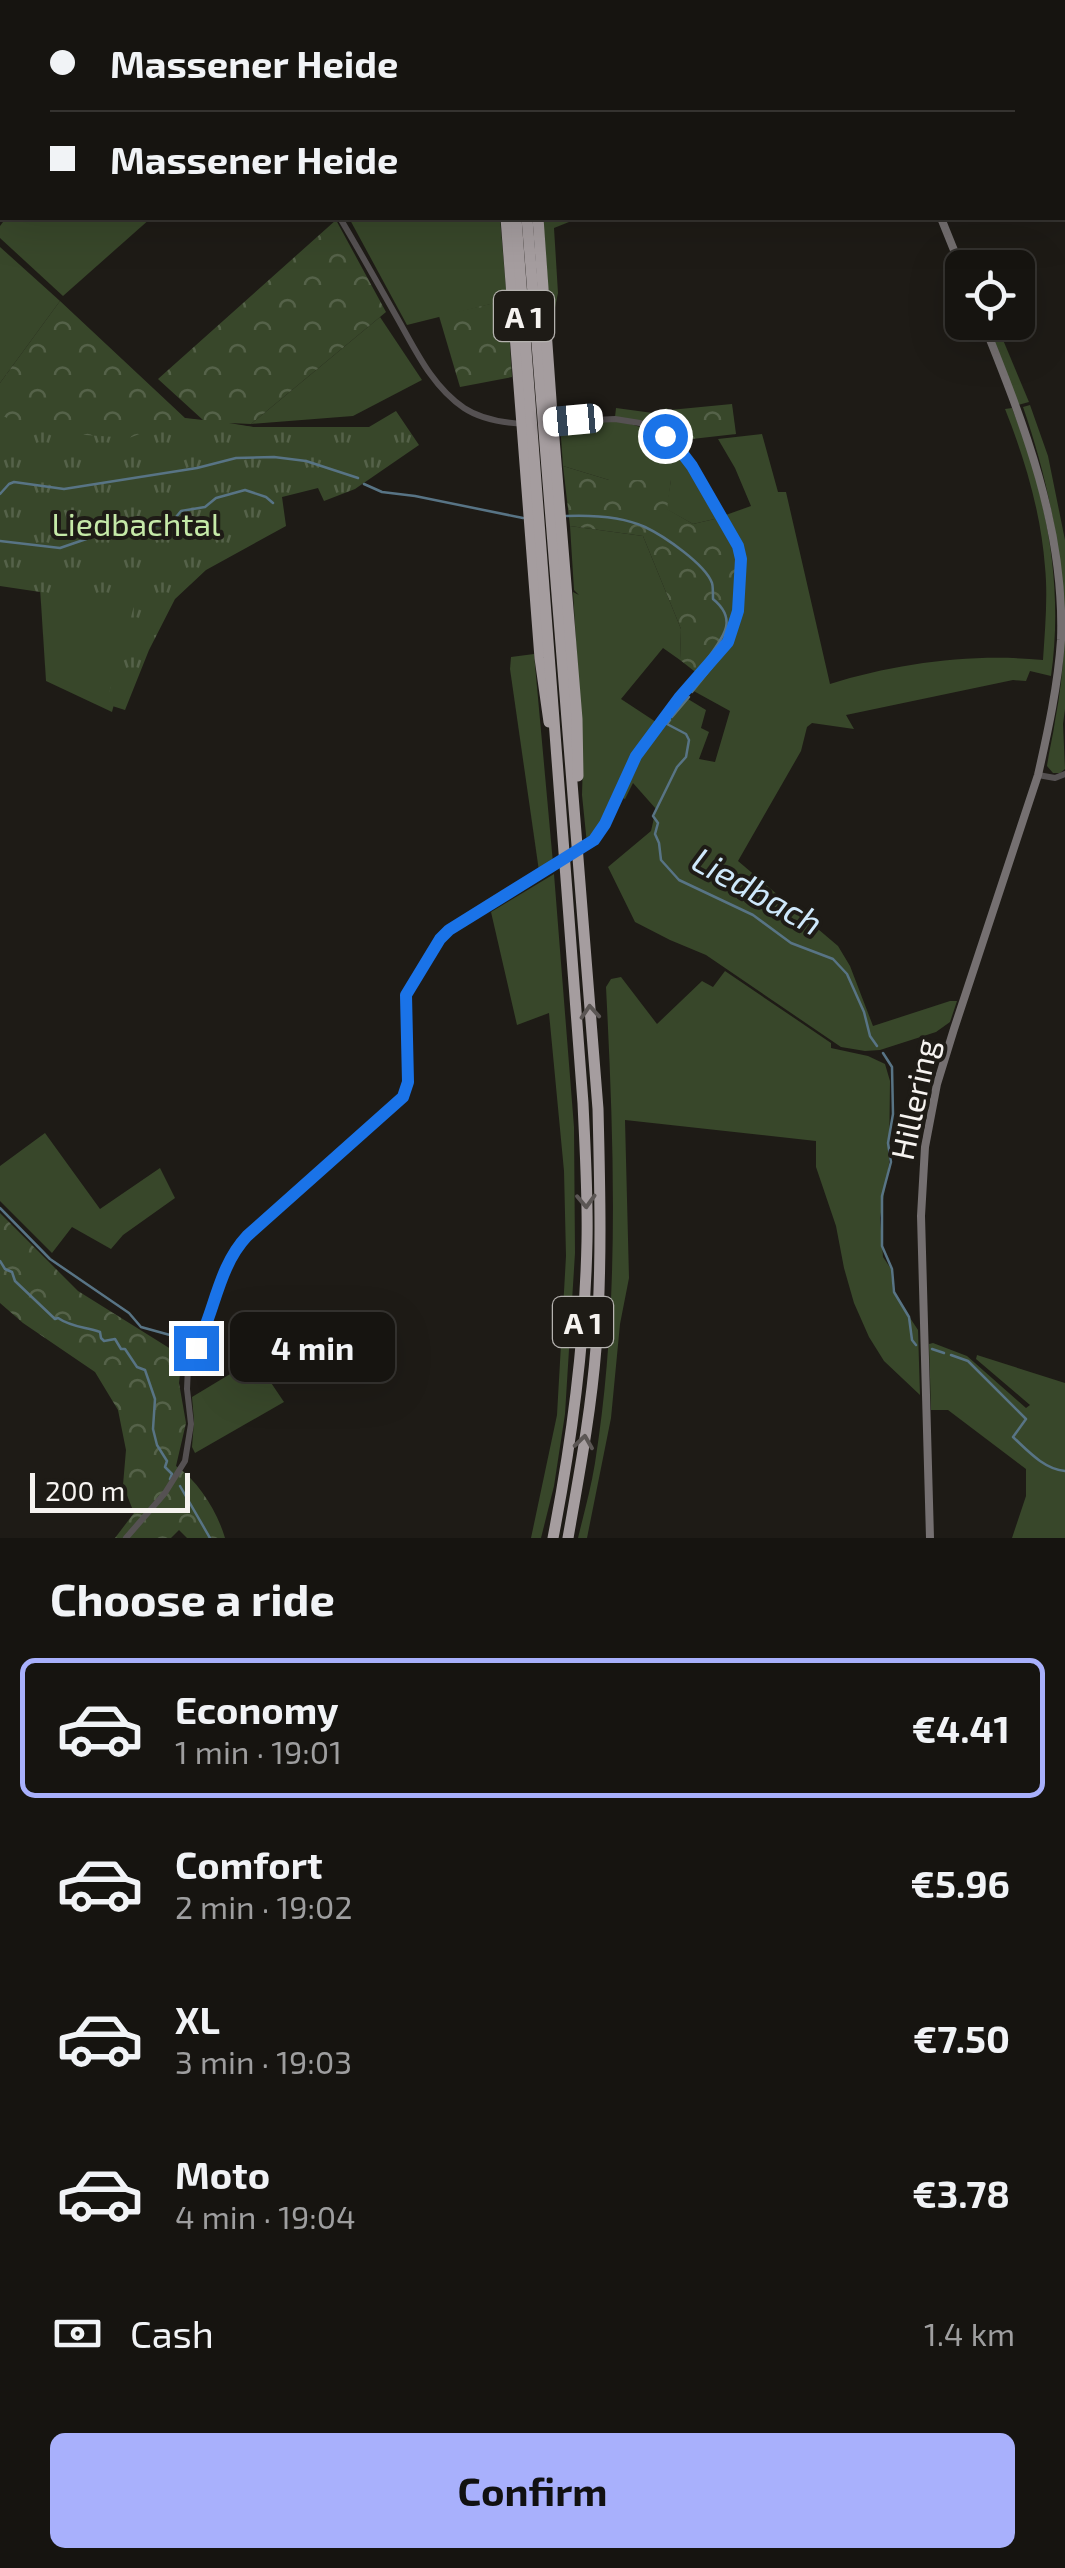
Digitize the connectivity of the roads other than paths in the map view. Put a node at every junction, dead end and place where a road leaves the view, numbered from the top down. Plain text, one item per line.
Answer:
1 (341, 220) edge
2 (506, 220) edge
3 (516, 220) edge
4 (527, 220) edge
5 (538, 220) edge
6 (942, 220) edge
7 (954, 250) edge
8 (990, 340) edge
9 (537, 415) junction
10 (556, 656) junction
11 (1065, 774) edge
12 (1038, 776) junction
13 (570, 833) junction
14 (126, 1538) edge
15 (553, 1538) edge
16 (568, 1538) edge
17 (930, 1538) edge

1 - 14 street
2 - 9 highway
3 - 9 highway, A 1
4 - 9 highway, A 1
5 - 9 highway
6 - 7 main road
8 - 12 main road, Hillering
9 - 10 highway
9 - 10 highway
10 - 13 highway, A 1
10 - 13 highway
11 - 12 street
12 - 17 main road, Hillering
13 -> 15 highway, A 1
16 -> 13 highway, A 1

